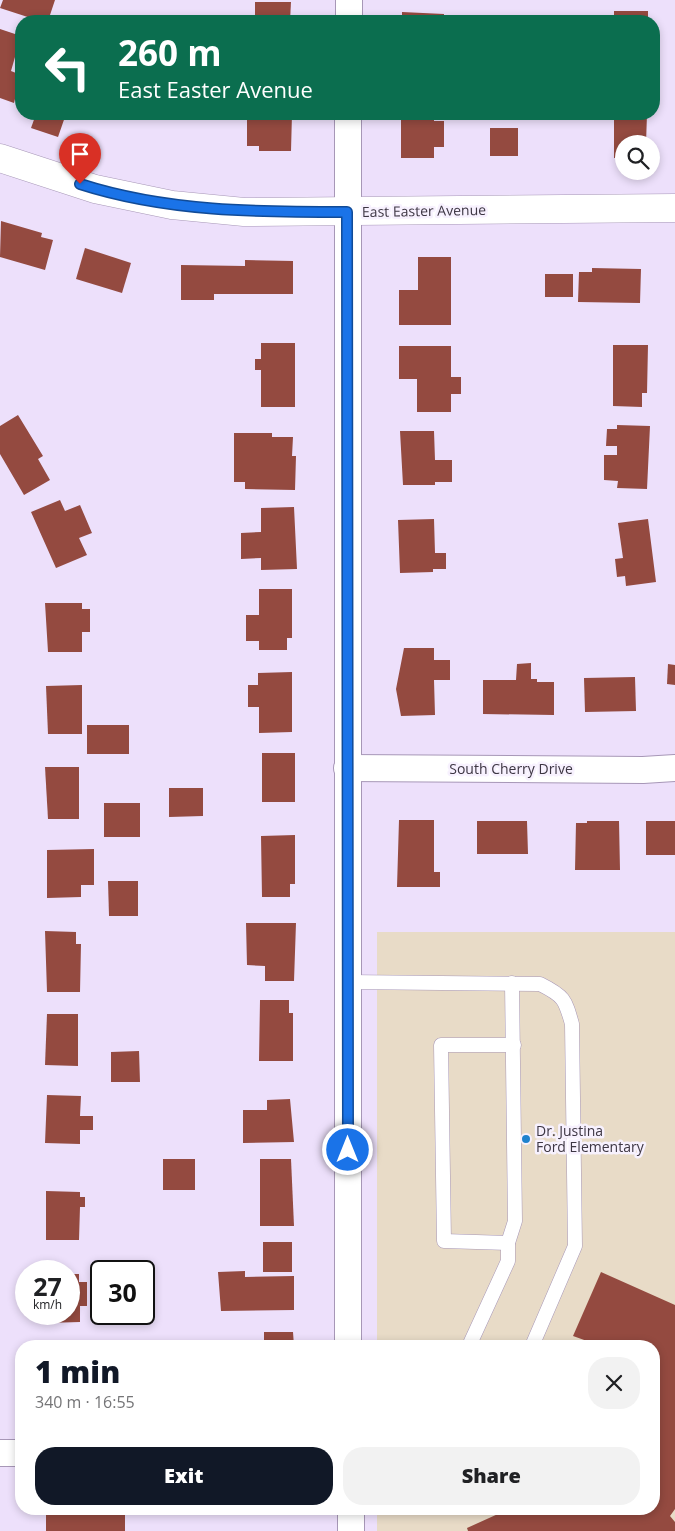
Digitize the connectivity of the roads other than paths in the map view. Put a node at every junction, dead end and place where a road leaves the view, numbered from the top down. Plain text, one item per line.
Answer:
1 (350, 0) edge
2 (349, 15) edge
3 (348, 120) edge
4 (0, 158) edge
5 (675, 208) edge
6 (347, 212) junction
7 (347, 768) junction
8 (675, 768) edge
9 (348, 982) junction
10 (512, 983) junction
11 (514, 1045) junction
12 (508, 1243) junction
13 (348, 1340) edge
14 (472, 1340) edge
15 (535, 1340) edge
16 (0, 1453) edge
17 (15, 1453) edge
18 (352, 1515) edge
19 (351, 1531) edge

1 - 2 street
3 - 6 street
4 - 6 street, East Easter Avenue
5 - 6 street, East Easter Avenue
6 - 7 street
7 - 8 street, South Cherry Drive
7 - 9 street
9 - 10 lane
9 - 13 street
10 - 11 lane
10 - 15 lane
11 - 12 lane
11 - 12 lane
12 - 14 lane
16 - 17 street
18 - 19 street

